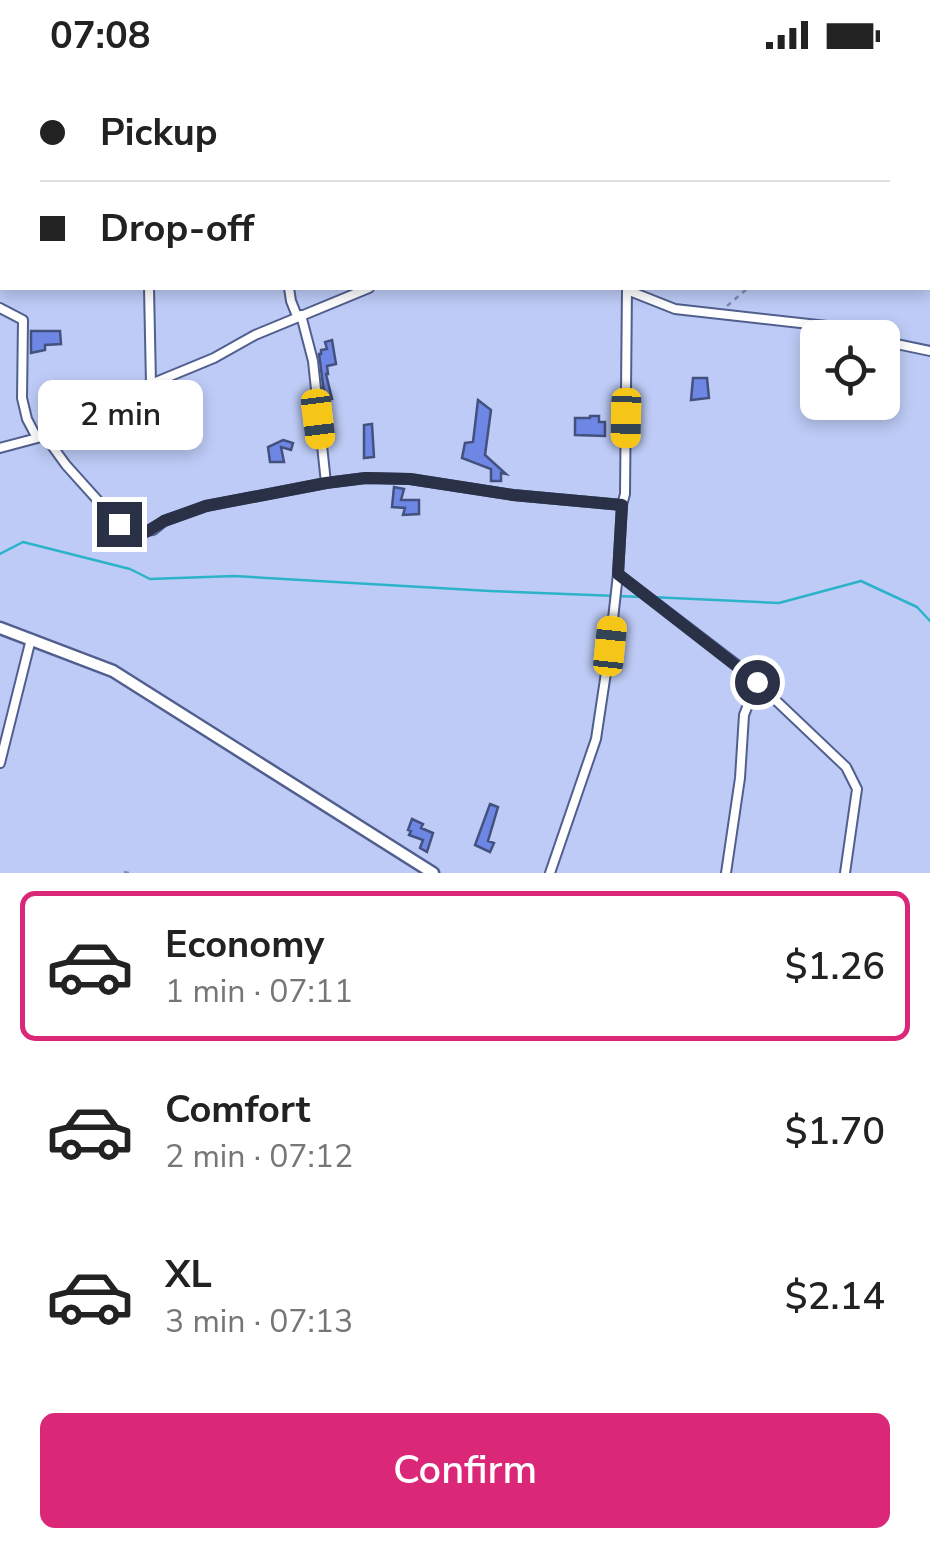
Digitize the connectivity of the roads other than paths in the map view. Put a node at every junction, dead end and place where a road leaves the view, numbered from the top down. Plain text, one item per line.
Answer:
1 (149, 290) edge
2 (289, 290) edge
3 (364, 290) edge
4 (627, 290) edge
5 (632, 290) edge
6 (0, 308) edge
7 (299, 315) junction
8 (800, 323) edge
9 (900, 345) edge
10 (930, 351) edge
11 (151, 384) junction
12 (41, 437) junction
13 (0, 448) edge
14 (326, 483) junction
15 (622, 505) junction
16 (618, 574) junction
17 (0, 628) edge
18 (32, 639) junction
19 (757, 682) junction
20 (0, 764) edge
21 (432, 873) edge
22 (550, 873) edge
23 (726, 873) edge
24 (844, 873) edge

1 - 11 street
2 - 7 street
3 - 7 street
4 - 15 street
5 - 8 street
6 - 12 street
7 - 11 street
7 - 14 street
9 - 10 street
11 - 12 street
12 - 13 street
12 - 14 street
14 - 15 street
15 - 16 street
16 - 19 street
16 - 22 street
17 - 18 street
18 - 20 street
18 - 21 street
19 - 23 street
19 - 24 street

